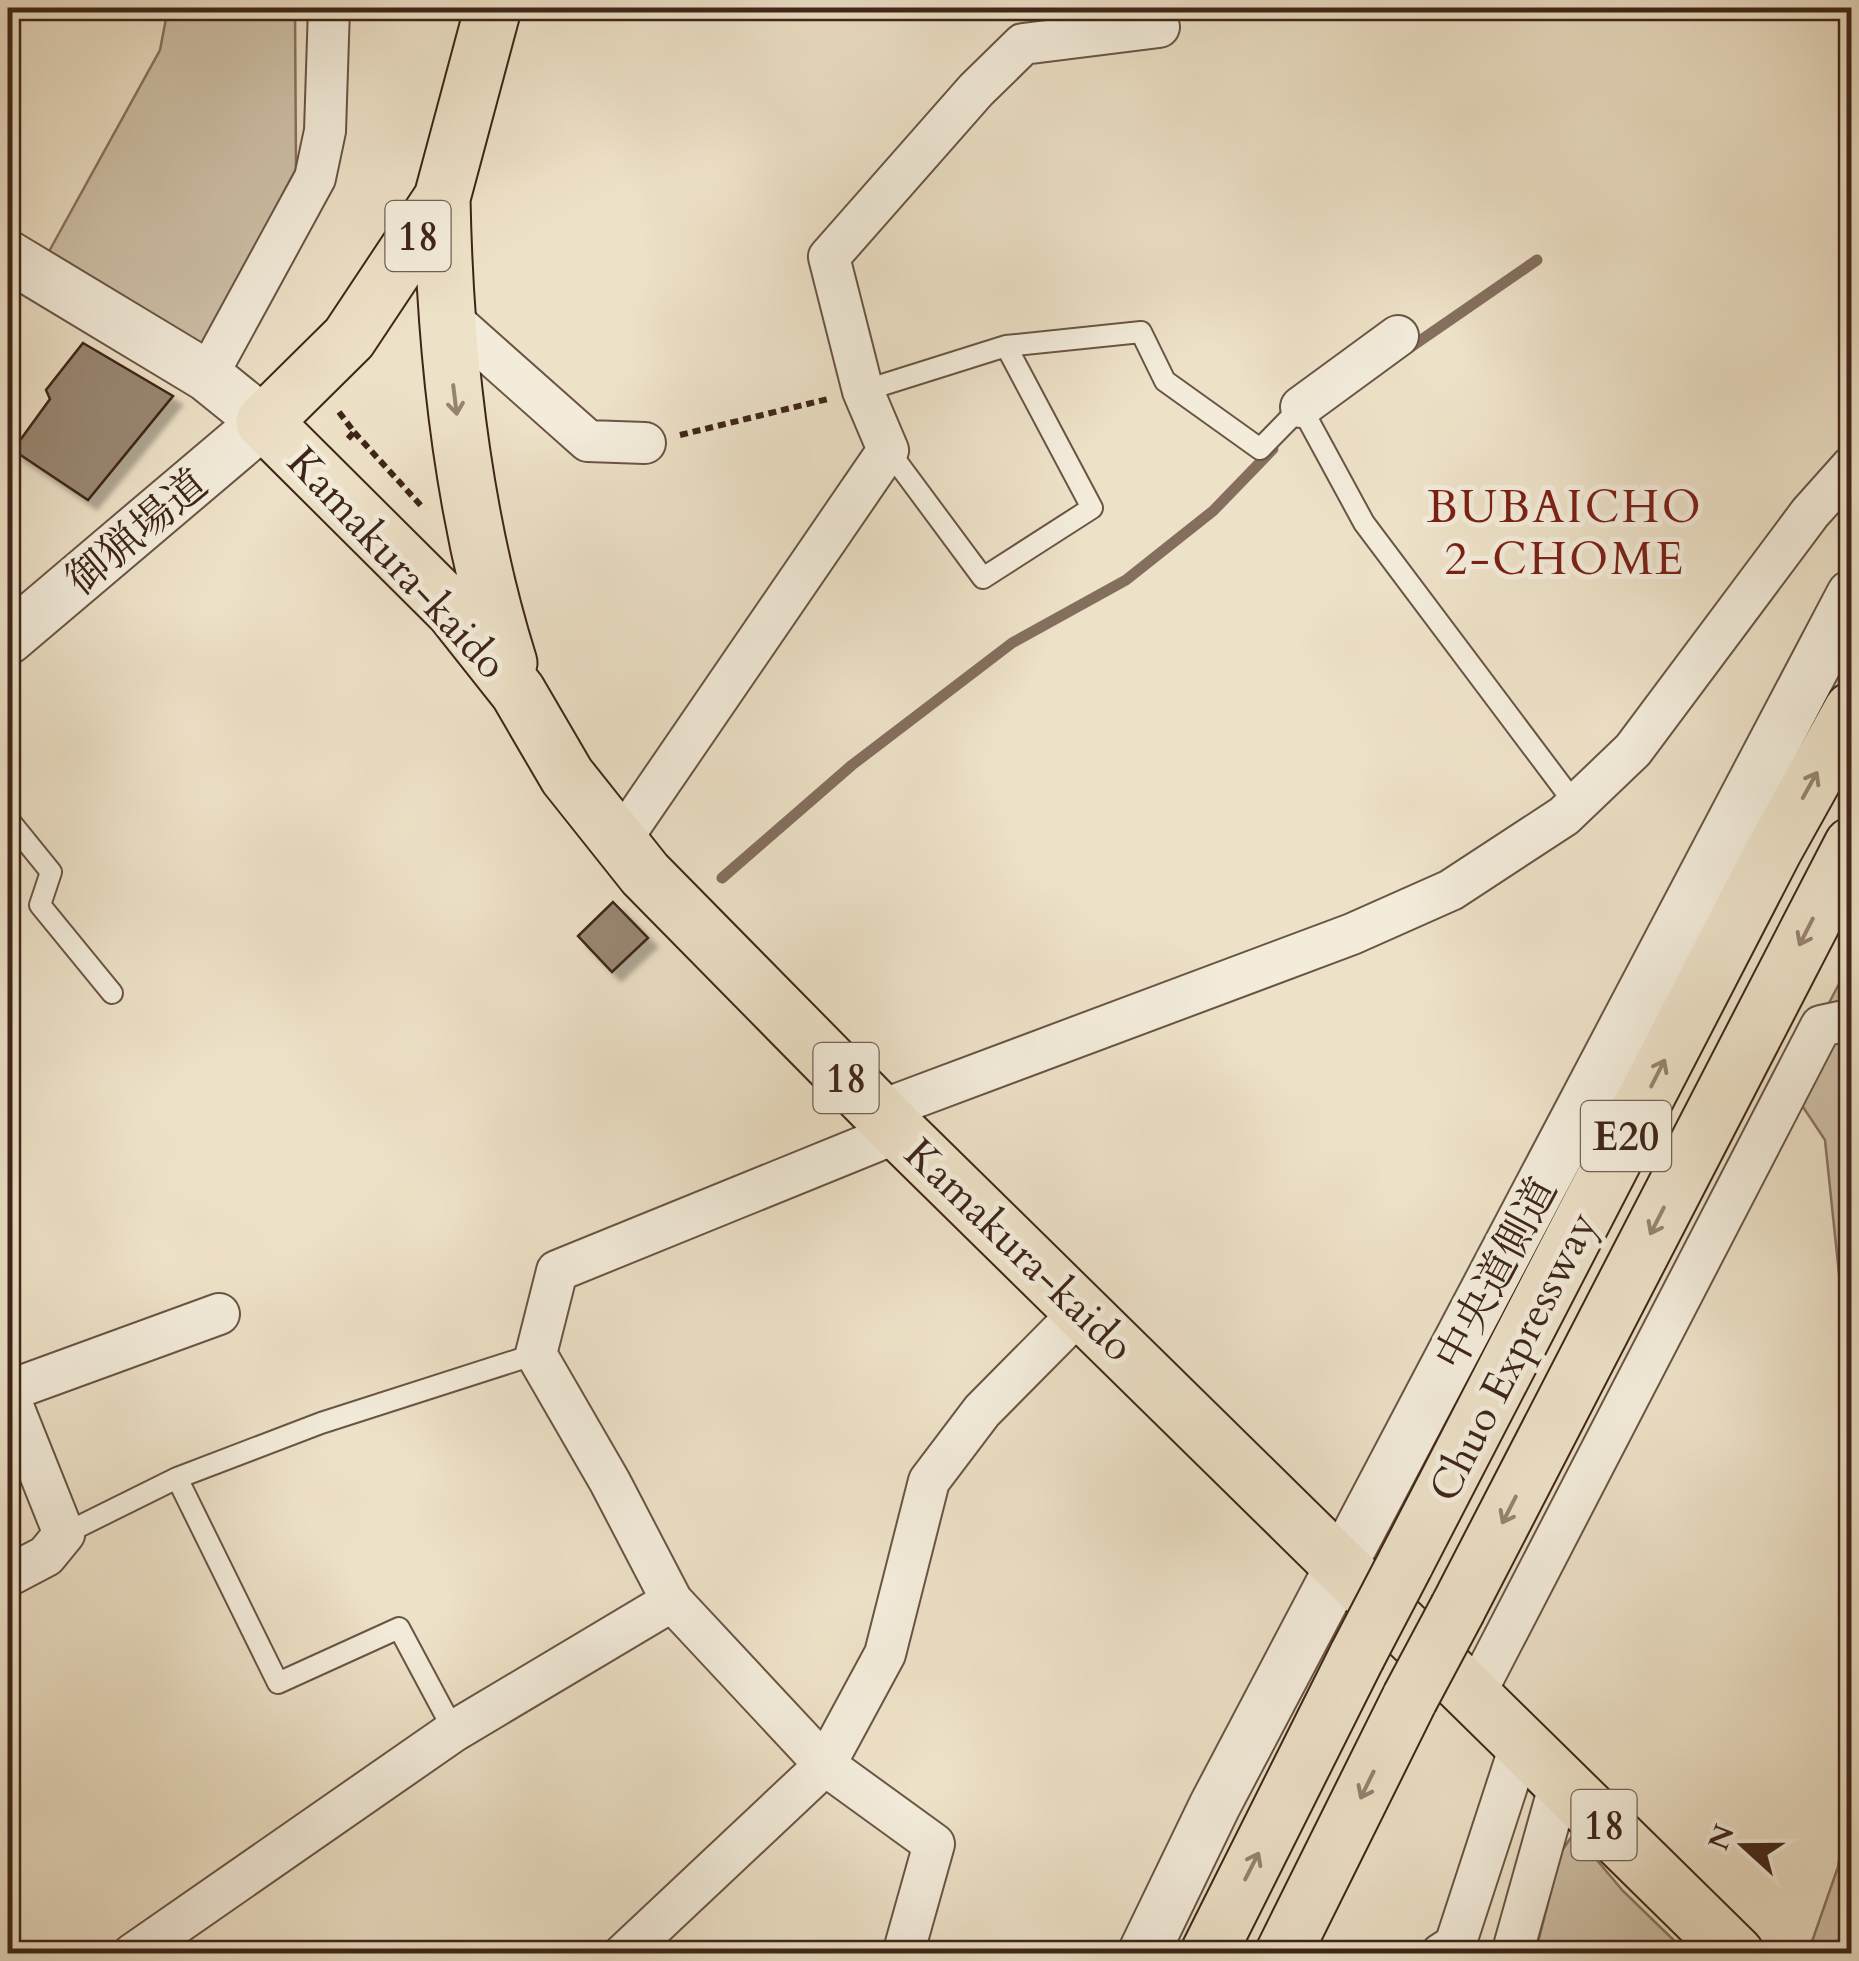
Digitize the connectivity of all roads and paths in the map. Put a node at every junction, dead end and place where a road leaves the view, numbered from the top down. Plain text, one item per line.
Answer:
1 (329, 8) edge
2 (493, 8) edge
3 (1159, 28) dead end
4 (442, 198) junction
5 (8, 256) edge
6 (444, 313) junction
7 (1398, 336) dead end
8 (1006, 346) junction
9 (207, 376) junction
10 (863, 390) junction
11 (1301, 407) junction
12 (264, 422) junction
13 (354, 432) dead end
14 (645, 443) joint
15 (888, 450) junction
16 (1852, 466) edge
17 (471, 521) junction
18 (1852, 595) edge
19 (8, 638) edge
20 (518, 692) junction
21 (1852, 710) edge
22 (1576, 805) junction
23 (8, 818) edge
24 (618, 844) junction
25 (1852, 846) edge
26 (112, 994) dead end
27 (1844, 1022) dead end
28 (889, 1122) junction
29 (1082, 1310) junction
30 (219, 1314) dead end
31 (536, 1354) junction
32 (8, 1392) edge
33 (178, 1478) junction
34 (64, 1534) junction
35 (1341, 1564) junction
36 (8, 1576) edge
37 (672, 1602) junction
38 (1475, 1694) junction
39 (454, 1731) junction
40 (1522, 1740) junction
41 (826, 1765) junction
42 (1560, 1783) junction
43 (1852, 1907) edge
44 (133, 1954) edge
45 (624, 1954) edge
46 (910, 1954) edge
47 (1144, 1954) edge
48 (1208, 1954) edge
49 (1283, 1954) edge
50 (1440, 1954) edge
51 (1512, 1954) edge
52 (1736, 1954) edge
53 (1836, 1954) edge

1 - 9 street
2 - 4 main road, 18
3 - 10 street
4 - 6 main road, 18
4 - 12 main road, 18
5 - 9 street
6 - 14 street
6 -> 17 main road, 18
7 - 11 street
8 - 10 lane
8 - 11 lane
8 - 15 lane
9 - 12 street
10 - 14 path
10 - 15 street
11 - 22 lane
12 - 19 street, 御猟場道
12 - 20 main road, Kamakura-kaido / 18
13 - 17 path
15 - 24 street
16 - 22 street
17 - 20 main road, 18
18 - 35 street, 中央道側道
20 - 24 main road, Kamakura-kaido / 18
48 -> 21 main road, Chuo Expressway / E20, bridge
22 - 28 street
23 - 26 lane
24 - 28 main road, Kamakura-kaido / 18
25 -> 49 main road, Chuo Expressway / E20, bridge
27 - 38 street
28 - 29 main road, Kamakura-kaido / 18
28 - 31 street
29 - 35 main road, Kamakura-kaido / 18
29 - 41 street
30 - 32 street
31 - 33 lane
31 - 37 street
32 - 34 street
33 - 34 lane
33 - 39 lane
34 - 36 street
35 - 38 main road, Kamakura-kaido / 18
35 - 47 street, 中央道側道
37 - 39 street
37 - 41 street
38 - 40 main road, Kamakura-kaido / 18
39 - 44 street
40 - 42 main road, Kamakura-kaido / 18
40 - 50 street
41 - 45 street
41 - 46 street
42 - 51 street
42 - 52 main road, Kamakura-kaido / 18
43 - 53 path

